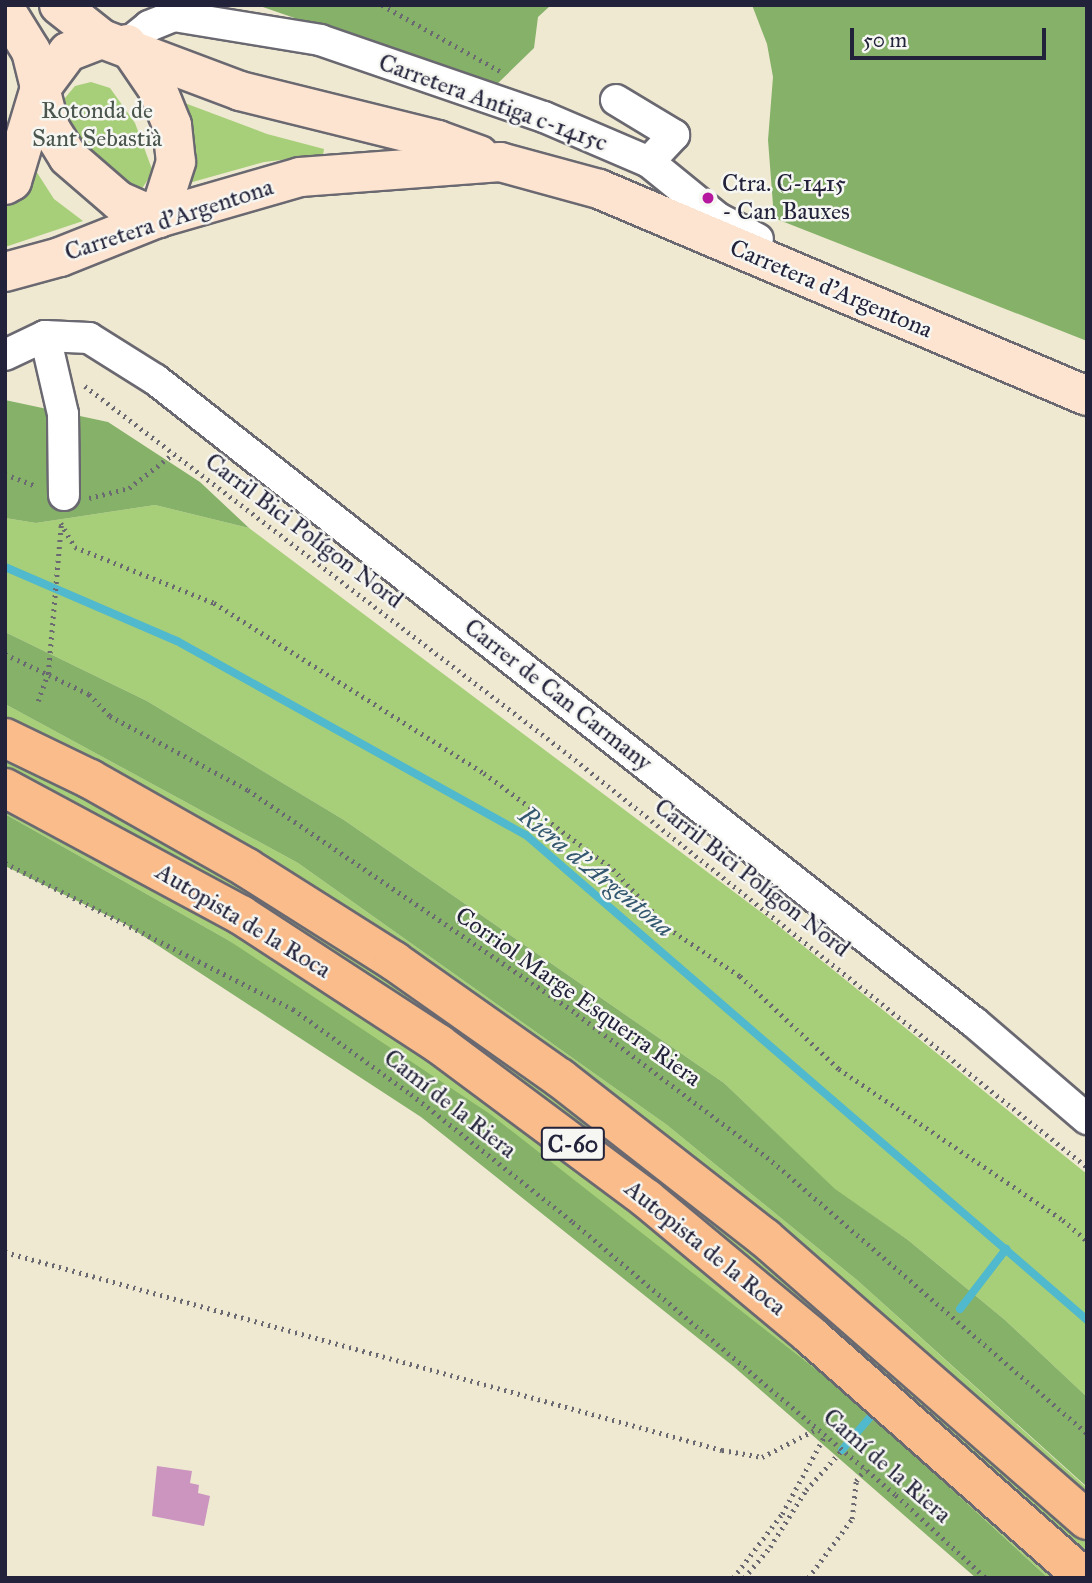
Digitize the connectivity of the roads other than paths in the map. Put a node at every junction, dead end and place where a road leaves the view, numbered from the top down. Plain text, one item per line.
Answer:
1 (59, 5) edge
2 (5, 9) edge
3 (115, 42) junction
4 (40, 91) junction
5 (616, 100) dead end
6 (500, 162) junction
7 (649, 162) junction
8 (5, 185) edge
9 (158, 218) junction
10 (5, 272) edge
11 (827, 288) junction
12 (45, 336) junction
13 (5, 355) edge
14 (1087, 396) edge
15 (62, 509) road end
16 (5, 738) edge
17 (5, 788) edge
18 (1087, 1119) edge
19 (1087, 1520) edge
20 (1085, 1578) edge

1 - 3 street
2 - 4 street
3 - 4 street
3 - 6 street
3 - 7 street, Carretera Antiga c-1415c
3 - 9 street
4 - 8 street
4 - 9 street
5 - 7 street
6 - 9 street, Carretera d'Argentona
6 - 11 street, Carretera d'Argentona
7 - 11 street, Carretera Antiga c-1415c
9 - 10 street, Carretera d'Argentona
11 - 14 street, Carretera d'Argentona
12 - 13 street, Carrer de Can Carmany
12 - 15 street
12 - 18 street, Carrer de Can Carmany
16 - 19 highway, Autopista de la Roca / C-60
17 - 20 highway, Autopista de la Roca / C-60

